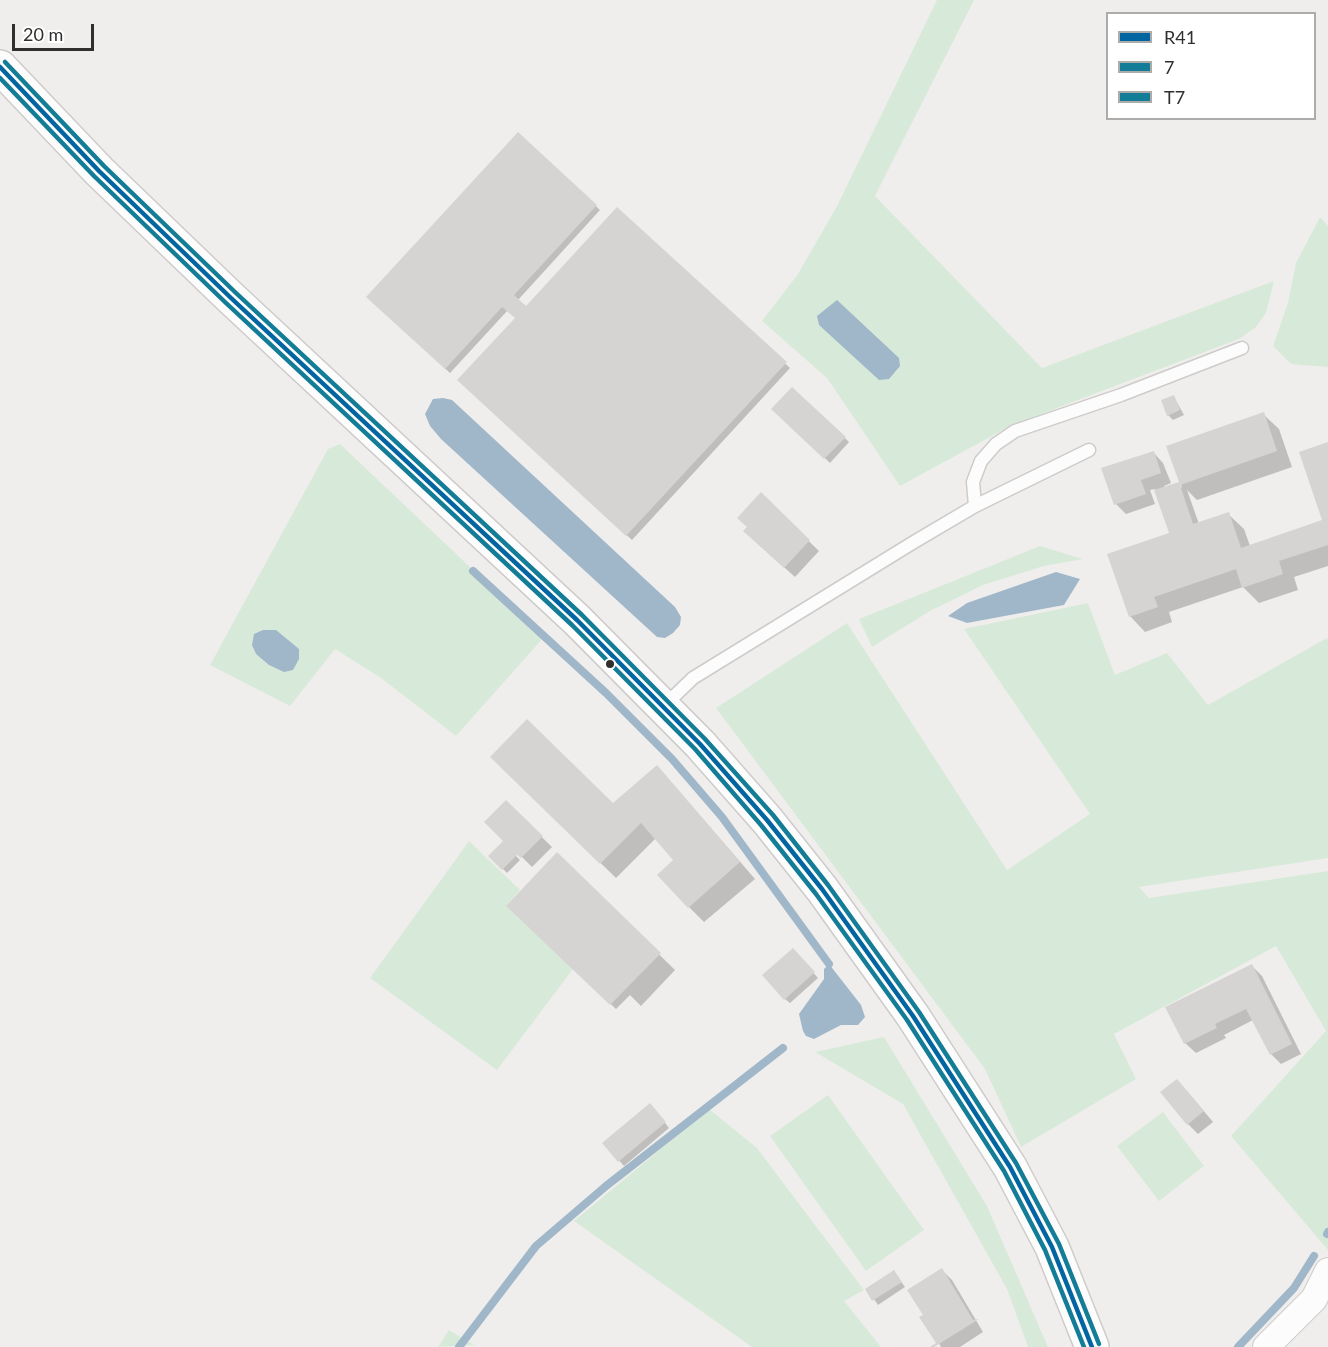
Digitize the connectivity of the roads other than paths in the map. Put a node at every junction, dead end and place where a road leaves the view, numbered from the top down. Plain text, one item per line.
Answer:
1 (0, 67) edge
2 (1242, 348) dead end
3 (1089, 450) dead end
4 (975, 506) junction
5 (663, 706) junction
6 (1328, 1271) edge
7 (1092, 1347) edge
8 (1266, 1347) edge

1 - 5 main road
2 - 4 lane
3 - 4 lane
4 - 5 lane
5 - 7 main road
6 - 8 street

